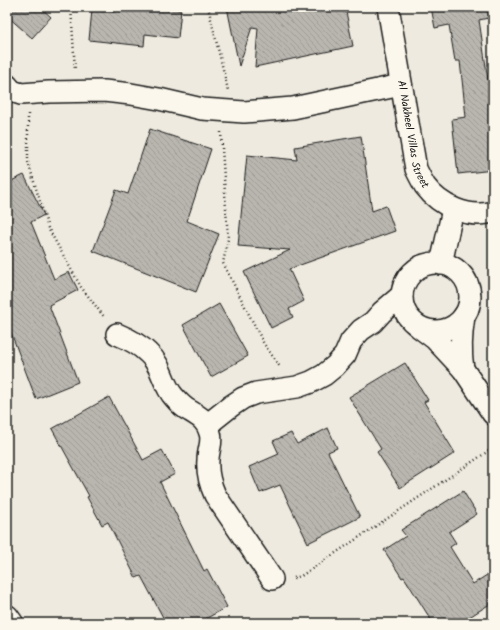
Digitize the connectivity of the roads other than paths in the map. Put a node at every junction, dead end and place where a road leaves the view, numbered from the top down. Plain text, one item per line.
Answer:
1 (388, 7) edge
2 (7, 85) edge
3 (401, 85) junction
4 (453, 209) junction
5 (493, 212) edge
6 (441, 264) junction
7 (402, 295) junction
8 (464, 316) junction
9 (374, 322) junction
10 (415, 324) junction
11 (117, 334) road end
12 (463, 370) junction
13 (493, 414) edge
14 (207, 425) junction
15 (272, 579) road end
16 (7, 616) edge
17 (12, 623) edge

1 - 3 street, Al Nakheel Villas Street
2 - 3 street
3 - 4 street, Al Nakheel Villas Street
4 - 5 street, Al Nakheel Villas Street
4 - 6 street
6 - 7 street
6 - 8 street
7 - 9 street
7 - 10 street
8 - 10 street
8 - 12 street
9 - 10 street
9 - 14 street
10 - 12 street
11 - 14 street
12 - 13 street
14 - 15 street
16 - 17 highway

